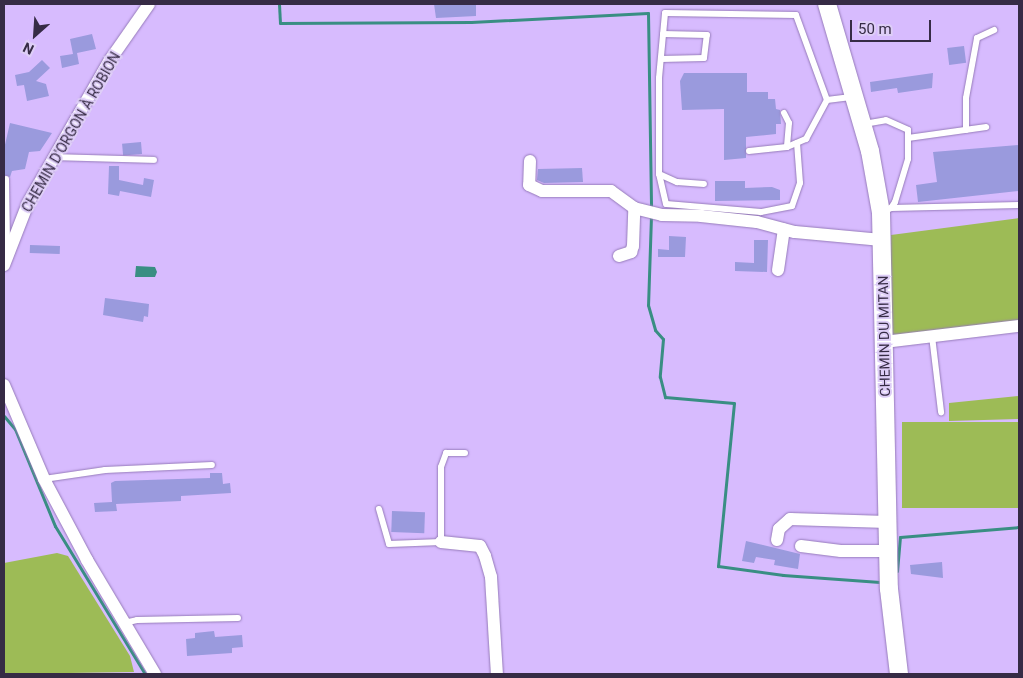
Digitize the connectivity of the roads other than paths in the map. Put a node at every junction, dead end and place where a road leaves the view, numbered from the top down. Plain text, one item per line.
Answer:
1 (149, 4) edge
2 (827, 4) edge
3 (994, 30) dead end
4 (663, 34) junction
5 (661, 59) junction
6 (855, 97) junction
7 (827, 100) junction
8 (784, 113) dead end
9 (863, 124) junction
10 (986, 127) dead end
11 (966, 130) junction
12 (908, 138) junction
13 (797, 143) junction
14 (787, 147) junction
15 (749, 151) dead end
16 (54, 157) junction
17 (154, 160) dead end
18 (530, 161) dead end
19 (659, 174) junction
20 (6, 179) dead end
21 (704, 184) dead end
22 (1019, 205) edge
23 (634, 208) junction
24 (886, 211) junction
25 (784, 229) junction
26 (882, 240) junction
27 (619, 256) dead end
28 (6, 260) edge
29 (778, 270) dead end
30 (1019, 326) edge
31 (932, 336) junction
32 (884, 342) junction
33 (4, 385) edge
34 (8, 405) edge
35 (941, 412) dead end
36 (465, 453) dead end
37 (212, 465) dead end
38 (44, 479) junction
39 (379, 509) dead end
40 (887, 522) junction
41 (777, 540) dead end
42 (441, 542) junction
43 (801, 546) dead end
44 (888, 551) junction
45 (238, 618) dead end
46 (124, 623) junction
47 (155, 674) edge
48 (498, 674) edge
49 (899, 674) edge

1 - 16 street, CHEMIN D'ORGON À ROBION
2 - 6 street, CHEMIN DU MITAN
3 - 11 lane
4 - 5 lane
4 - 5 lane
4 - 7 lane
5 - 19 lane
6 - 7 lane
6 - 9 street, CHEMIN DU MITAN
7 - 13 lane
8 - 14 lane
9 - 12 lane
9 - 24 street, CHEMIN DU MITAN
10 - 11 lane
11 - 12 lane
12 - 24 lane
13 - 14 lane
13 - 19 lane
14 - 15 lane
16 - 17 lane
16 - 28 street, CHEMIN D'ORGON À ROBION
18 - 23 street
19 - 21 lane
20 - 28 lane
22 - 24 lane
23 - 25 street
23 - 27 street
24 - 26 street, CHEMIN DU MITAN
25 - 26 street
25 - 29 street
26 - 32 street, CHEMIN DU MITAN
30 - 31 street
31 - 32 street
31 - 35 lane
32 - 40 street, CHEMIN DU MITAN
33 - 34 street
34 - 38 street
36 - 42 lane
37 - 38 lane
38 - 46 street
39 - 42 lane
40 - 41 street
40 - 44 street, CHEMIN DU MITAN
42 - 48 street
43 - 44 street
44 - 49 street, CHEMIN DU MITAN
45 - 46 lane
46 - 47 street

